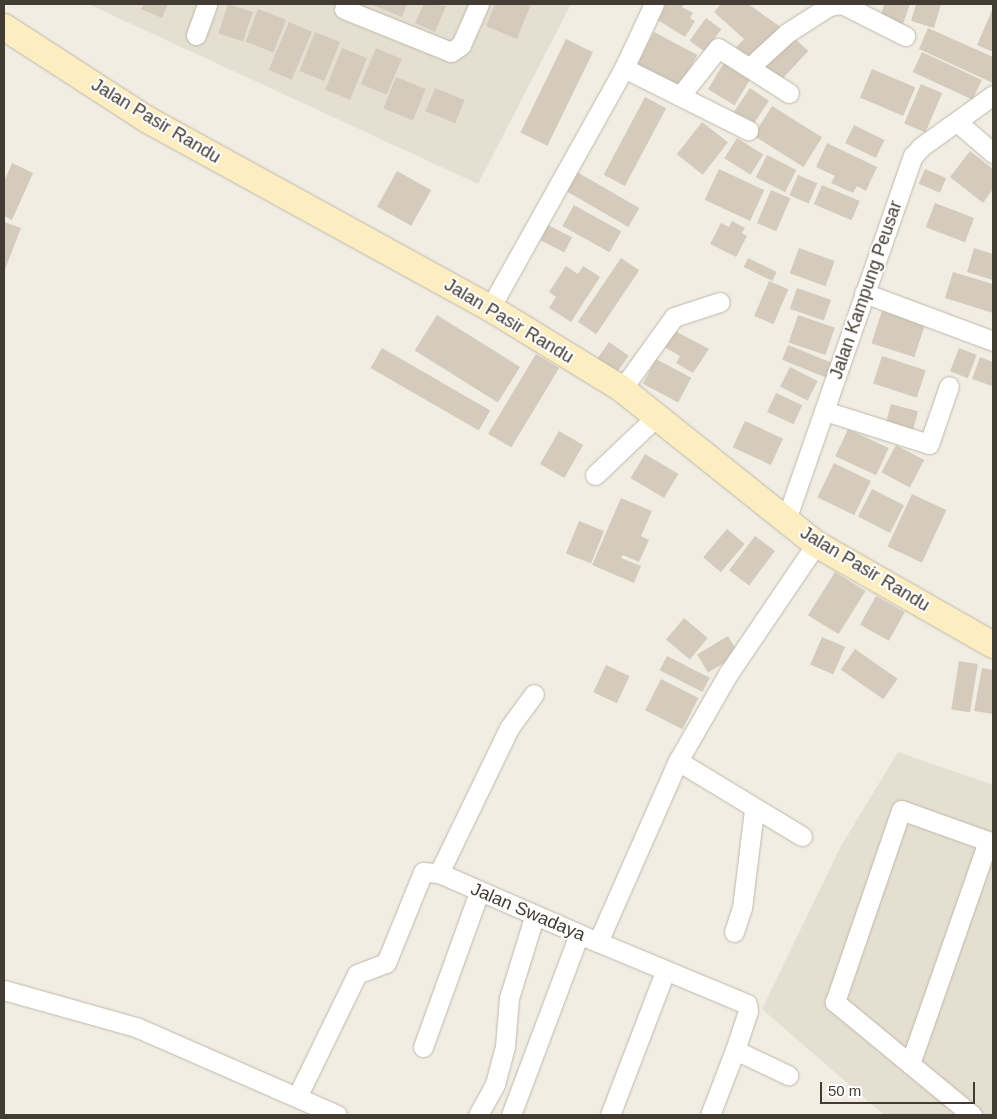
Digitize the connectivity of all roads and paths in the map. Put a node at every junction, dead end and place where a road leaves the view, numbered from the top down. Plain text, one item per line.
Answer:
1 (207, 4) edge
2 (479, 4) edge
3 (654, 4) edge
4 (341, 6) edge
5 (874, 11) edge
6 (4, 27) edge
7 (196, 35) dead end
8 (905, 36) dead end
9 (750, 67) junction
10 (624, 68) junction
11 (789, 93) dead end
12 (680, 96) junction
13 (993, 96) edge
14 (957, 122) junction
15 (748, 130) dead end
16 (993, 153) edge
17 (864, 293) junction
18 (720, 302) dead end
19 (490, 308) junction
20 (993, 341) edge
21 (949, 386) dead end
22 (622, 390) junction
23 (824, 411) junction
24 (656, 417) junction
25 (595, 475) dead end
26 (786, 520) junction
27 (816, 544) junction
28 (993, 645) edge
29 (534, 694) dead end
30 (678, 761) junction
31 (754, 810) junction
32 (802, 836) dead end
33 (991, 842) edge
34 (439, 873) junction
35 (479, 892) junction
36 (534, 917) junction
37 (734, 932) dead end
38 (580, 934) junction
39 (598, 942) junction
40 (665, 972) junction
41 (4, 990) edge
42 (423, 1047) dead end
43 (736, 1050) junction
44 (910, 1064) junction
45 (788, 1075) dead end
46 (303, 1105) edge
47 (337, 1115) edge
48 (478, 1115) edge
49 (511, 1115) edge
50 (610, 1115) edge
51 (710, 1115) edge
52 (972, 1115) edge

1 - 7 street
2 - 4 street
3 - 10 street
5 - 8 street
5 - 9 street
6 - 19 main road, Jalan Pasir Randu
9 - 11 street
9 - 12 street
10 - 12 street
10 - 19 street
12 - 15 street
13 - 14 street, Jalan Kampung Peusar
14 - 16 street
14 - 17 street, Jalan Kampung Peusar
17 - 20 street
17 - 23 street, Jalan Kampung Peusar
18 - 22 street
19 - 22 main road, Jalan Pasir Randu
21 - 23 street
22 - 24 main road, Jalan Pasir Randu
23 - 26 street, Jalan Kampung Peusar
24 - 25 street
24 - 26 main road, Jalan Pasir Randu
26 - 27 main road, Jalan Pasir Randu
27 - 28 main road, Jalan Pasir Randu
27 - 30 street, Jalan Swadaya
29 - 34 street
30 - 31 street
30 - 39 street, Jalan Swadaya
31 - 32 street
31 - 37 street
33 - 44 street
33 - 44 street
34 - 35 street, Jalan Swadaya
34 - 46 street
35 - 36 street, Jalan Swadaya
35 - 42 street
36 - 38 street, Jalan Swadaya
36 - 48 street
38 - 39 street, Jalan Swadaya
38 - 49 street
39 - 40 street
40 - 43 street
40 - 50 street
41 - 46 street
43 - 45 street
43 - 51 street
44 - 52 street
46 - 47 street

